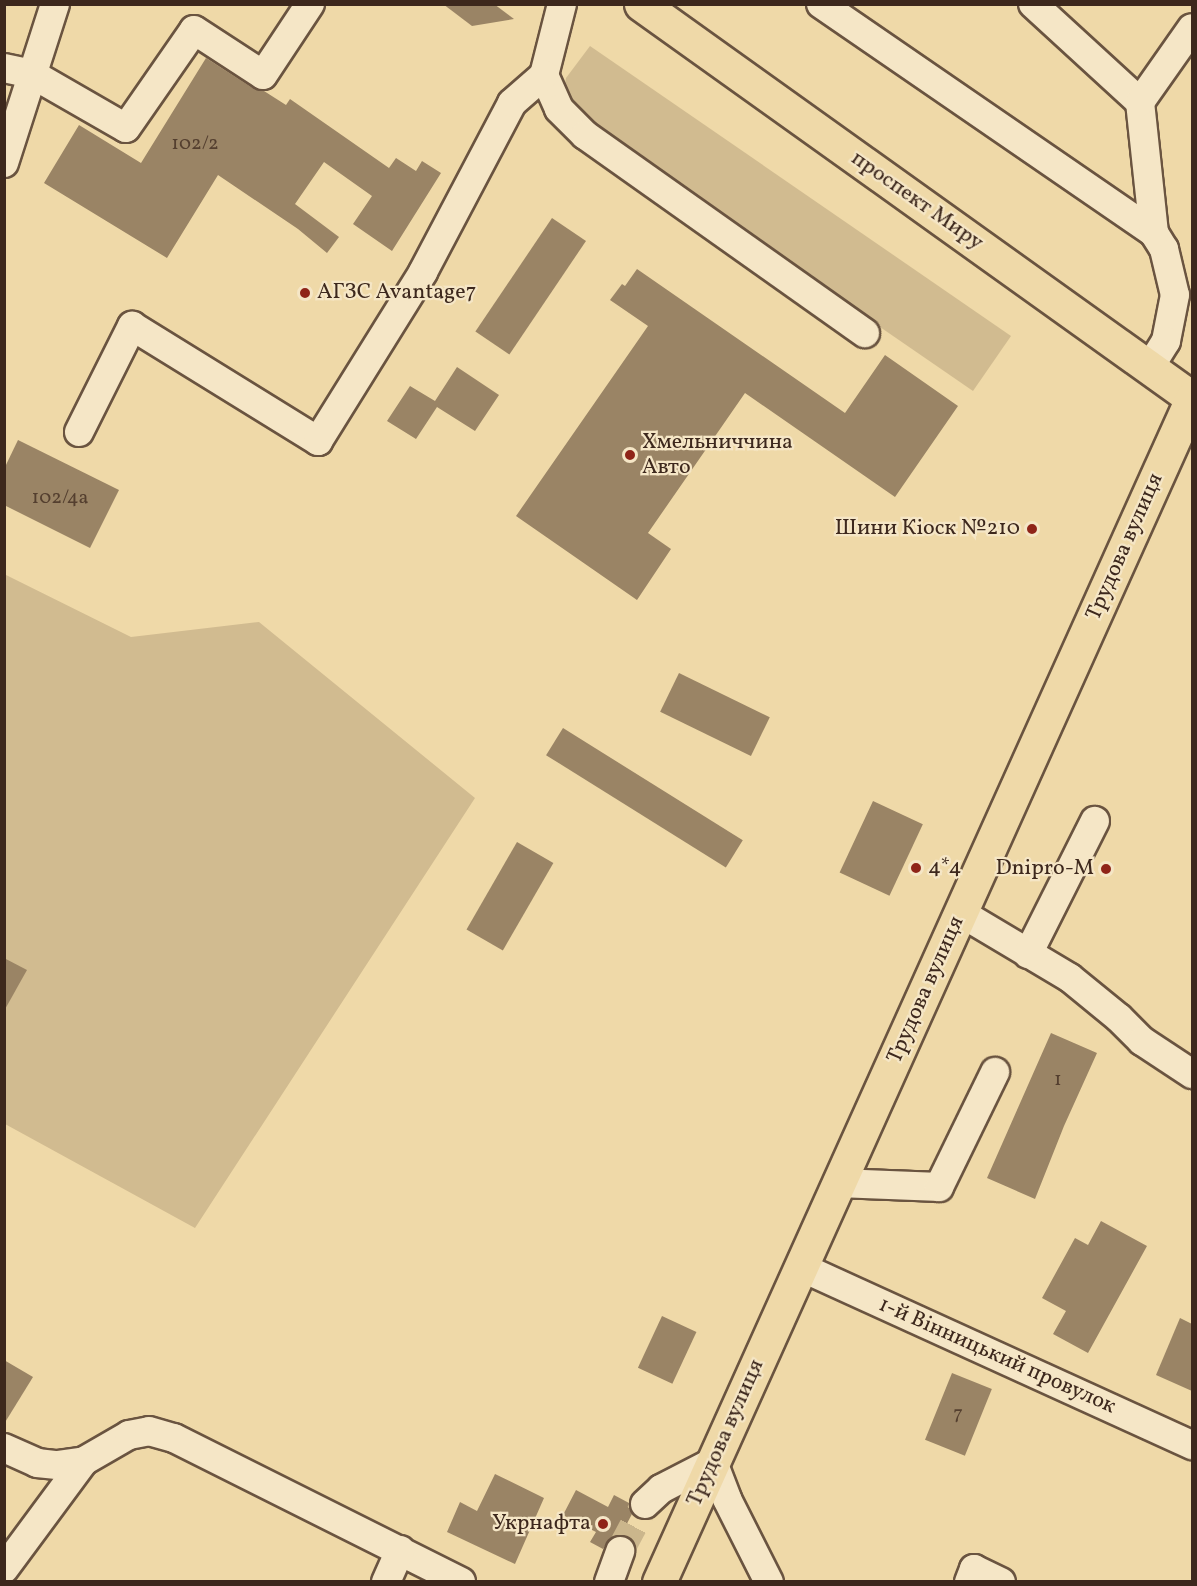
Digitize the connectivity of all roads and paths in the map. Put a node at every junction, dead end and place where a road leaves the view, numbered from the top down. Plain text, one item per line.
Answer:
1 (55, 4) edge
2 (310, 4) edge
3 (641, 4) edge
4 (821, 4) edge
5 (1033, 4) edge
6 (559, 6) edge
7 (1192, 28) edge
8 (4, 68) edge
9 (32, 74) junction
10 (544, 75) junction
11 (1140, 102) junction
12 (4, 163) edge
13 (1159, 241) junction
14 (865, 333) dead end
15 (1150, 367) junction
16 (1192, 398) edge
17 (79, 432) dead end
18 (1095, 821) dead end
19 (961, 913) junction
20 (1028, 954) junction
21 (995, 1072) dead end
22 (1192, 1074) edge
23 (839, 1183) junction
24 (801, 1267) junction
25 (1192, 1445) edge
26 (4, 1448) edge
27 (84, 1461) junction
28 (713, 1462) junction
29 (645, 1504) tunnel mouth
30 (400, 1550) junction
31 (620, 1551) tunnel mouth
32 (4, 1570) edge
33 (14, 1581) edge
34 (386, 1581) edge
35 (461, 1581) edge
36 (609, 1581) edge
37 (659, 1581) edge
38 (769, 1581) edge
39 (969, 1581) edge
40 (1001, 1581) edge

1 - 9 street
2 - 9 street
3 - 15 main road, проспект Миру
4 - 13 street
5 - 11 street
6 - 10 street
7 - 11 street
8 - 9 street
9 - 12 street
10 - 14 street
10 - 17 street
11 - 13 street
13 - 15 street
15 - 16 main road, проспект Миру
16 - 19 main road, Трудова вулиця
18 - 20 street
19 - 20 street
19 - 23 main road, Трудова вулиця
20 - 22 street
21 - 23 street
23 - 24 main road, Трудова вулиця
24 - 25 street, 1-й Вінницький провулок
24 - 28 main road, Трудова вулиця
26 - 27 street
27 - 30 street
27 - 32 street
28 - 29 street
28 - 37 main road, Трудова вулиця
28 - 38 street
30 - 34 street
30 - 35 street
31 - 36 street
32 - 33 street
39 - 40 street

